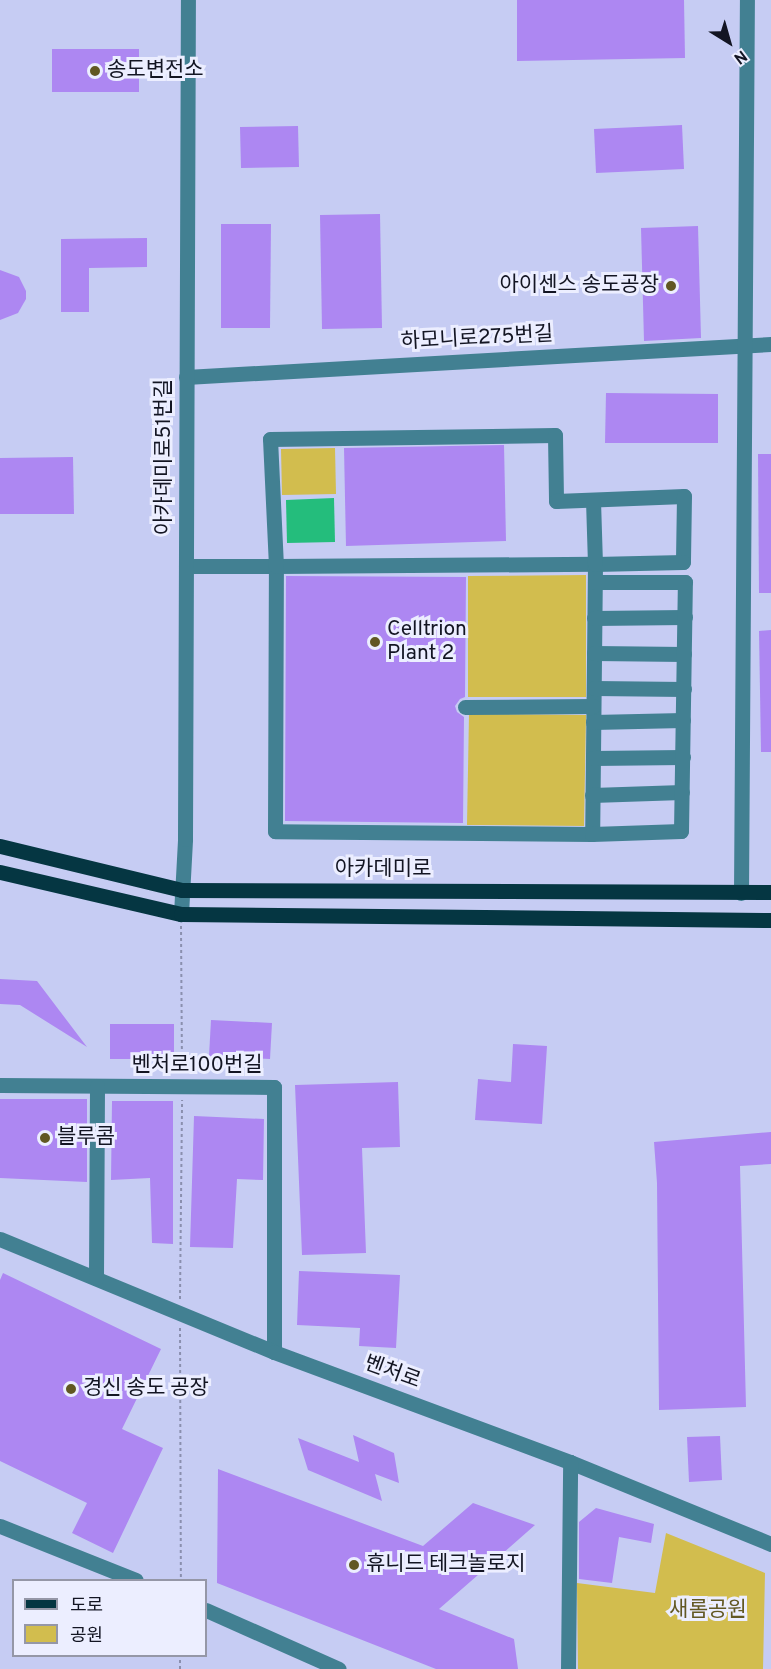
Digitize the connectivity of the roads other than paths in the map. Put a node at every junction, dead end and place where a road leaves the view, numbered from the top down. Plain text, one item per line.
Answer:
1 (188, 0) edge
2 (747, 0) edge
3 (745, 344) junction
4 (771, 344) edge
5 (186, 377) junction
6 (593, 500) junction
7 (595, 564) junction
8 (186, 566) junction
9 (276, 566) junction
10 (595, 582) junction
11 (685, 616) junction
12 (594, 618) junction
13 (594, 653) junction
14 (684, 654) junction
15 (594, 688) junction
16 (684, 689) junction
17 (465, 707) dead end
18 (593, 714) junction
19 (683, 720) junction
20 (683, 757) junction
21 (593, 758) junction
22 (682, 792) junction
23 (592, 795) junction
24 (592, 834) junction
25 (0, 846) edge
26 (0, 872) edge
27 (182, 890) junction
28 (771, 892) edge
29 (741, 893) junction
30 (181, 914) junction
31 (771, 920) edge
32 (0, 1085) edge
33 (97, 1086) junction
34 (0, 1239) edge
35 (96, 1278) junction
36 (274, 1352) junction
37 (570, 1462) junction
38 (0, 1526) edge
39 (771, 1544) edge
40 (131, 1579) edge
41 (207, 1610) edge
42 (339, 1669) edge
43 (568, 1669) edge

1 - 5 street, 아카데미로51번길
2 - 3 street
3 - 4 street, 하모니로275번길
3 - 5 street, 하모니로275번길
3 - 29 street
5 - 8 street, 아카데미로51번길
6 - 7 street
6 - 7 street
6 - 9 street
7 - 9 street
7 - 10 street
8 - 9 street
8 - 27 street, 아카데미로51번길
9 - 24 street
10 - 11 street
10 - 12 street
11 - 12 street
11 - 14 street
12 - 13 street
13 - 14 street
13 - 15 street
14 - 16 street
15 - 16 street
15 - 18 street
16 - 19 street
17 - 18 street
18 - 19 street
18 - 21 street
19 - 20 street
20 - 21 street
20 - 22 street
21 - 23 street
22 - 23 street
22 - 24 street
23 - 24 street
25 - 27 main road, 아카데미로
26 - 30 main road
27 - 29 main road, 아카데미로
27 - 30 street, 아카데미로51번길
28 - 29 main road, 아카데미로
30 - 31 main road
32 - 33 street, 벤처로100번길
33 - 35 street
33 - 36 street, 벤처로100번길
34 - 35 street, 벤처로
35 - 36 street, 벤처로
36 - 37 street, 벤처로
37 - 39 street, 벤처로
37 - 43 street
38 - 40 street
41 - 42 street

